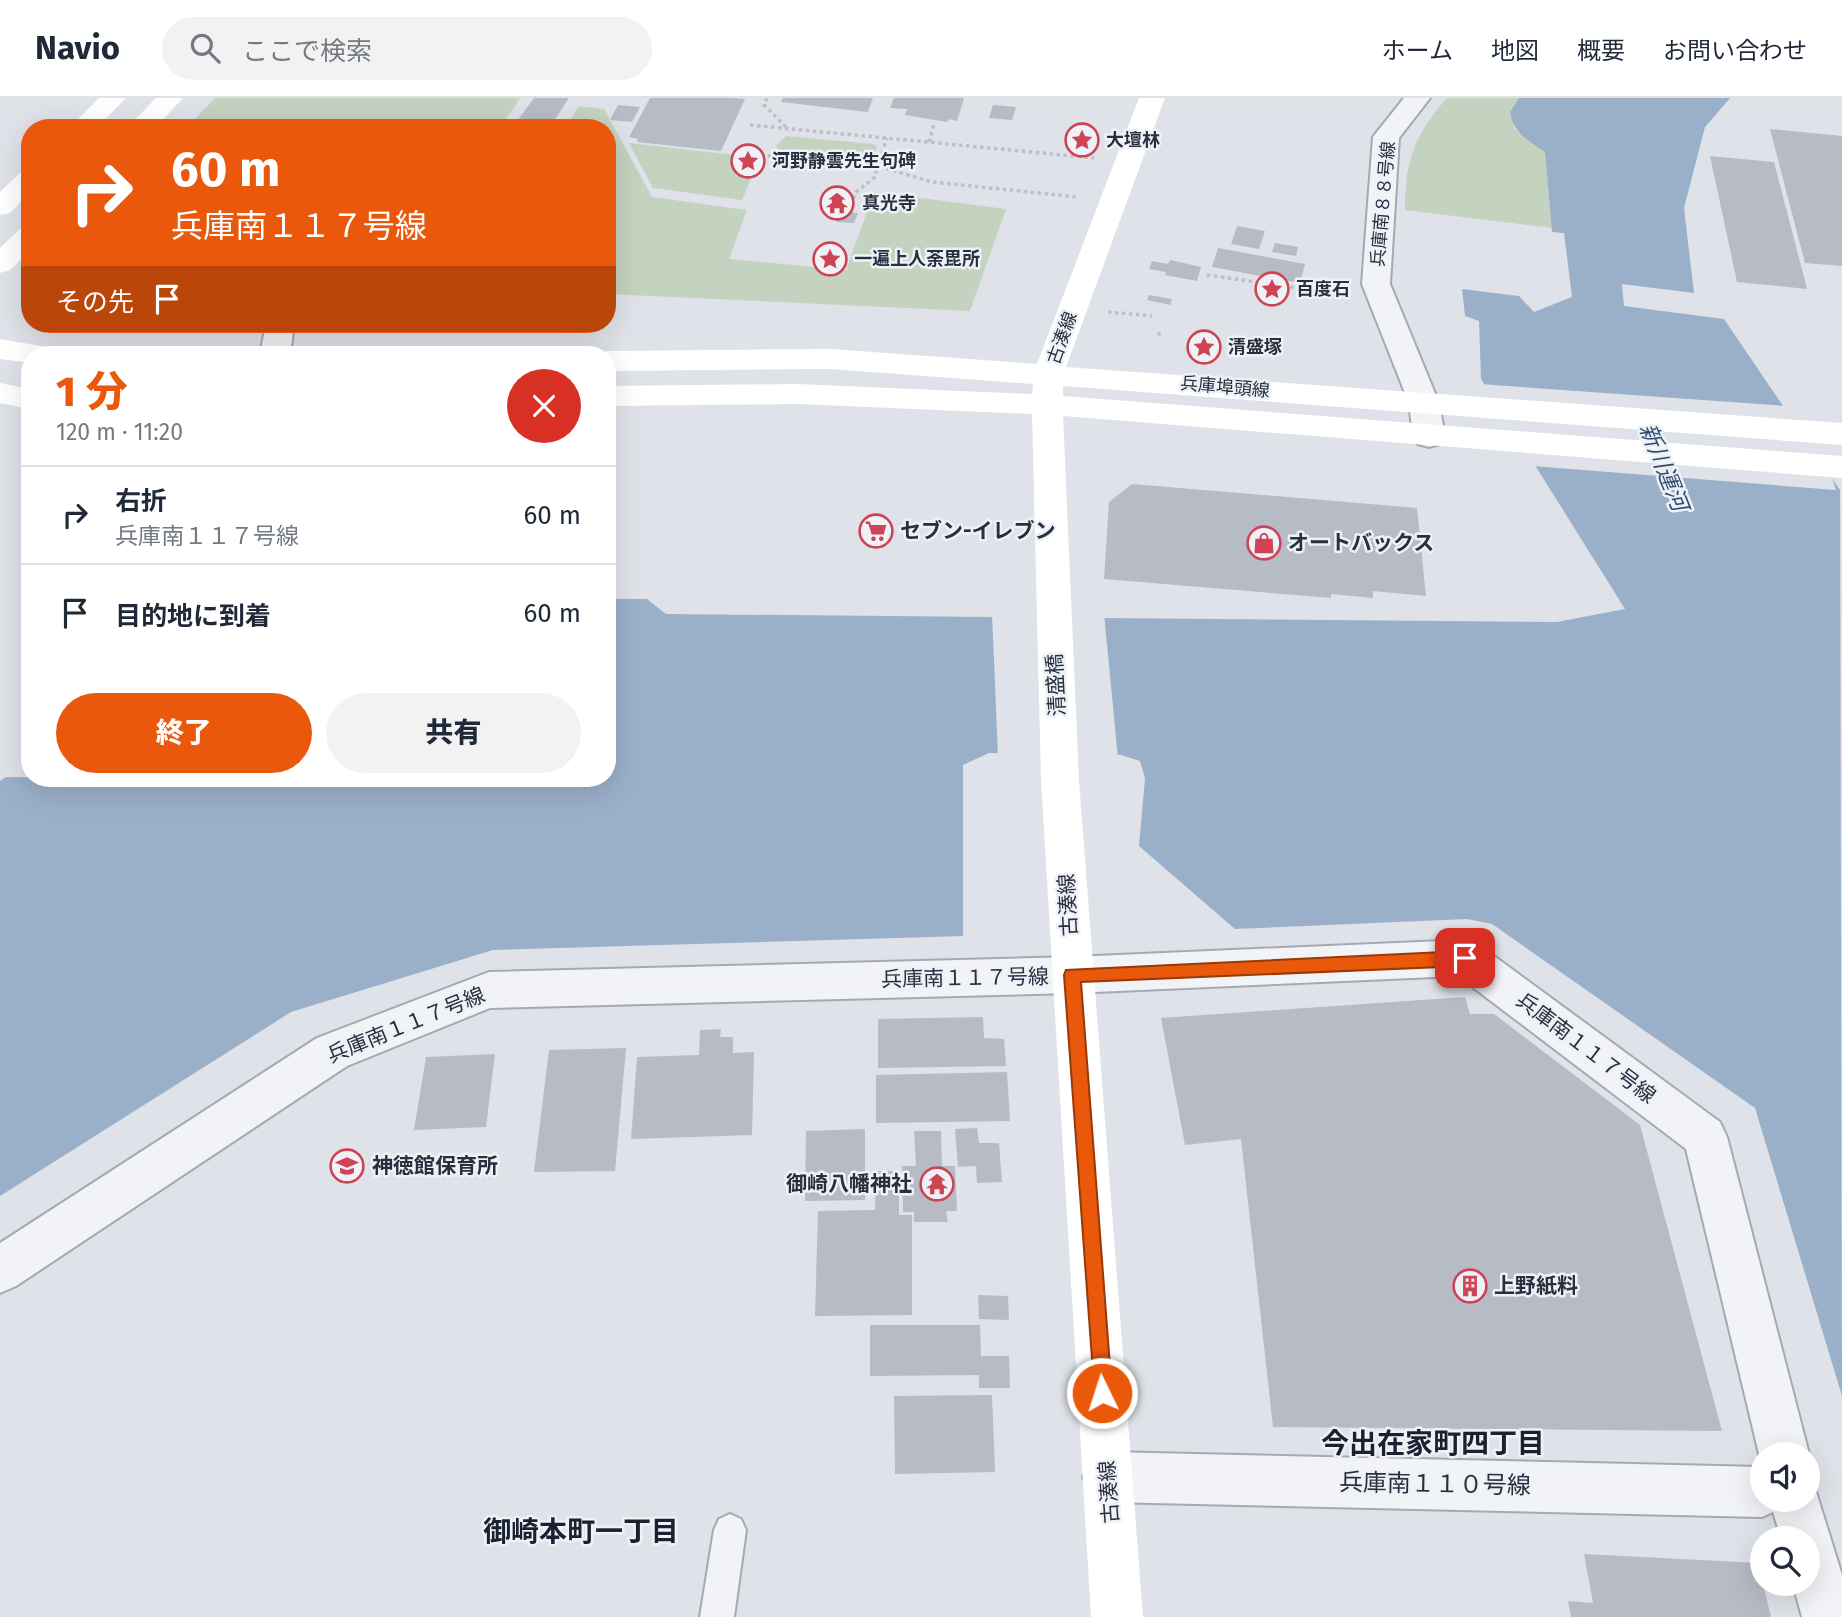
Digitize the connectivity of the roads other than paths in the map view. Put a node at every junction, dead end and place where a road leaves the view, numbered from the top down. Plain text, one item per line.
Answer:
1 (113, 98) edge
2 (170, 98) edge
3 (1152, 98) edge
4 (1417, 98) edge
5 (91, 119) edge
6 (149, 119) edge
7 (21, 187) edge
8 (0, 207) edge
9 (21, 244) edge
10 (0, 264) edge
11 (0, 349) edge
12 (21, 352) edge
13 (621, 361) edge
14 (1048, 388) junction
15 (0, 393) edge
16 (619, 395) edge
17 (21, 397) edge
18 (1424, 403) junction
19 (1829, 433) edge
20 (1429, 436) junction
21 (1835, 466) edge
22 (1052, 591) joint
23 (1060, 779) joint
24 (1072, 975) junction
25 (0, 1270) edge
26 (1781, 1442) edge
27 (1108, 1477) junction
28 (1750, 1492) edge
29 (730, 1530) dead end
30 (1820, 1588) edge
31 (717, 1617) edge
32 (1117, 1617) edge
33 (1828, 1617) edge

1 - 5 main road
2 - 6 main road
3 - 14 main road, 古湊線
4 - 18 street, 兵庫南８８号線
7 - 8 main road
9 - 10 main road
11 - 12 main road
13 - 14 main road, 兵庫埠頭線
13 - 16 main road
14 - 16 main road, 兵庫埠頭線
14 - 18 main road, 兵庫埠頭線
14 - 20 main road, 兵庫埠頭線
14 - 22 main road, 古湊線
15 - 17 main road
18 - 19 main road, 兵庫埠頭線
18 - 20 street, 兵庫南８８号線
20 - 21 main road, 兵庫埠頭線
22 - 23 main road, 清盛橋
23 - 24 main road, 古湊線
24 - 25 street, 兵庫南１１７号線
24 - 26 street, 兵庫南１１７号線
24 - 27 main road, 古湊線
27 - 28 street, 兵庫南１１０号線
27 - 32 main road, 古湊線
29 - 31 lane
30 - 33 street

